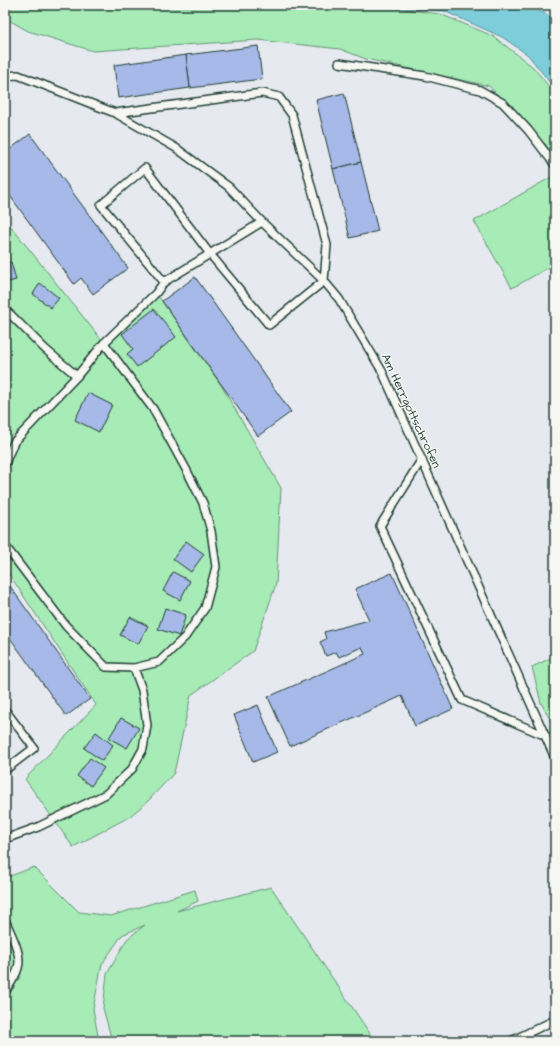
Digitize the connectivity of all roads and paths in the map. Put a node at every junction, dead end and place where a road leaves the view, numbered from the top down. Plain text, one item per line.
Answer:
1 (340, 63) dead end
2 (5, 76) edge
3 (114, 113) junction
4 (555, 165) edge
5 (262, 222) junction
6 (210, 254) junction
7 (164, 282) junction
8 (324, 282) junction
9 (5, 310) edge
10 (104, 343) junction
11 (77, 376) junction
12 (422, 458) junction
13 (5, 462) edge
14 (5, 544) edge
15 (134, 668) junction
16 (5, 710) edge
17 (546, 736) junction
18 (555, 758) edge
19 (5, 770) edge
20 (5, 839) edge
21 (5, 920) edge
22 (5, 992) edge
23 (555, 1020) edge
24 (511, 1041) edge

1 - 4 lane
2 - 3 lane, Am Herrgottschrofen
3 - 5 lane, Am Herrgottschrofen
3 - 8 lane
5 - 6 lane
5 - 8 lane, Am Herrgottschrofen
6 - 7 lane
6 - 7 lane
6 - 8 lane
7 - 10 lane
8 - 12 lane, Am Herrgottschrofen
9 - 11 lane
10 - 11 lane
10 - 15 lane
11 - 13 lane
12 - 17 lane, Am Herrgottschrofen
12 - 17 lane
14 - 15 lane
15 - 20 lane
16 - 19 lane
17 - 18 lane, Am Herrgottschrofen
21 - 22 lane
23 - 24 lane

